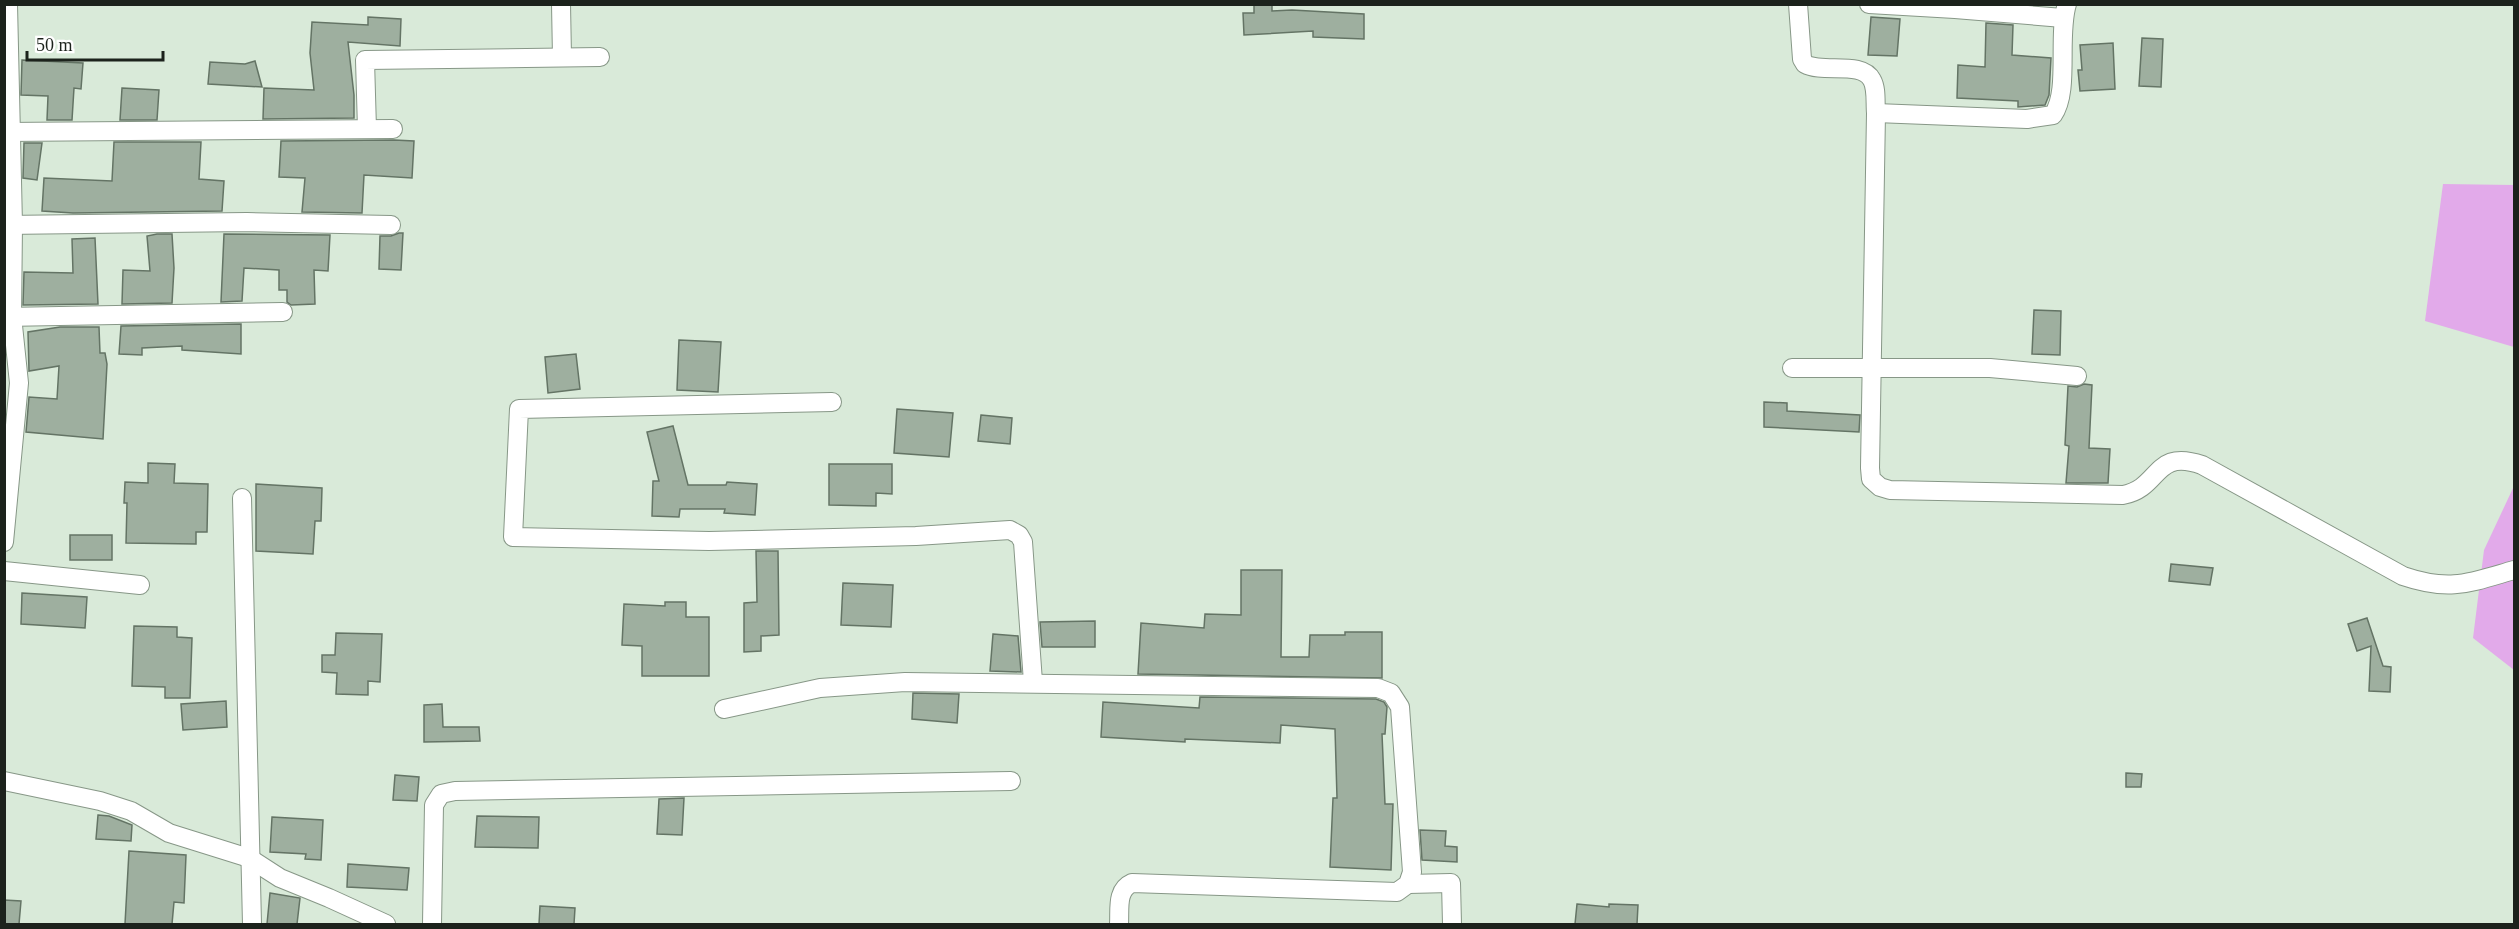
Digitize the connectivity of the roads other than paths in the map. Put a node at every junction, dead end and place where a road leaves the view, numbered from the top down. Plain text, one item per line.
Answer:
1 (8, 4) edge
2 (561, 4) edge
3 (1798, 4) edge
4 (1869, 4) edge
5 (2065, 11) edge
6 (7, 52) edge
7 (562, 57) junction
8 (600, 57) dead end
9 (1876, 113) junction
10 (367, 129) junction
11 (393, 129) dead end
12 (8, 132) edge
13 (9, 225) edge
14 (391, 225) dead end
15 (283, 312) dead end
16 (8, 317) edge
17 (1792, 368) dead end
18 (1871, 368) junction
19 (2077, 376) dead end
20 (832, 402) dead end
21 (242, 498) dead end
22 (4, 542) edge
23 (2514, 570) edge
24 (4, 571) edge
25 (141, 585) dead end
26 (1033, 682) junction
27 (724, 710) dead end
28 (4, 781) edge
29 (1011, 781) dead end
30 (249, 858) junction
31 (1408, 884) junction
32 (252, 924) edge
33 (386, 924) edge
34 (432, 924) edge
35 (1119, 924) edge
36 (1452, 924) edge

1 - 6 street
2 - 7 street
3 - 9 street
4 - 5 street
5 - 9 street
6 - 12 street
7 - 8 street
7 - 10 street
9 - 18 street
10 - 11 street
10 - 12 street
12 - 13 street
13 - 14 street
13 - 16 street
15 - 16 street
16 - 22 street
17 - 18 street
18 - 19 street
18 - 23 street
20 - 26 street
21 - 30 street
24 - 25 street
26 - 27 street
26 - 31 street
28 - 30 street
29 - 34 street
30 - 32 street
30 - 33 street
31 - 35 street
31 - 36 street

